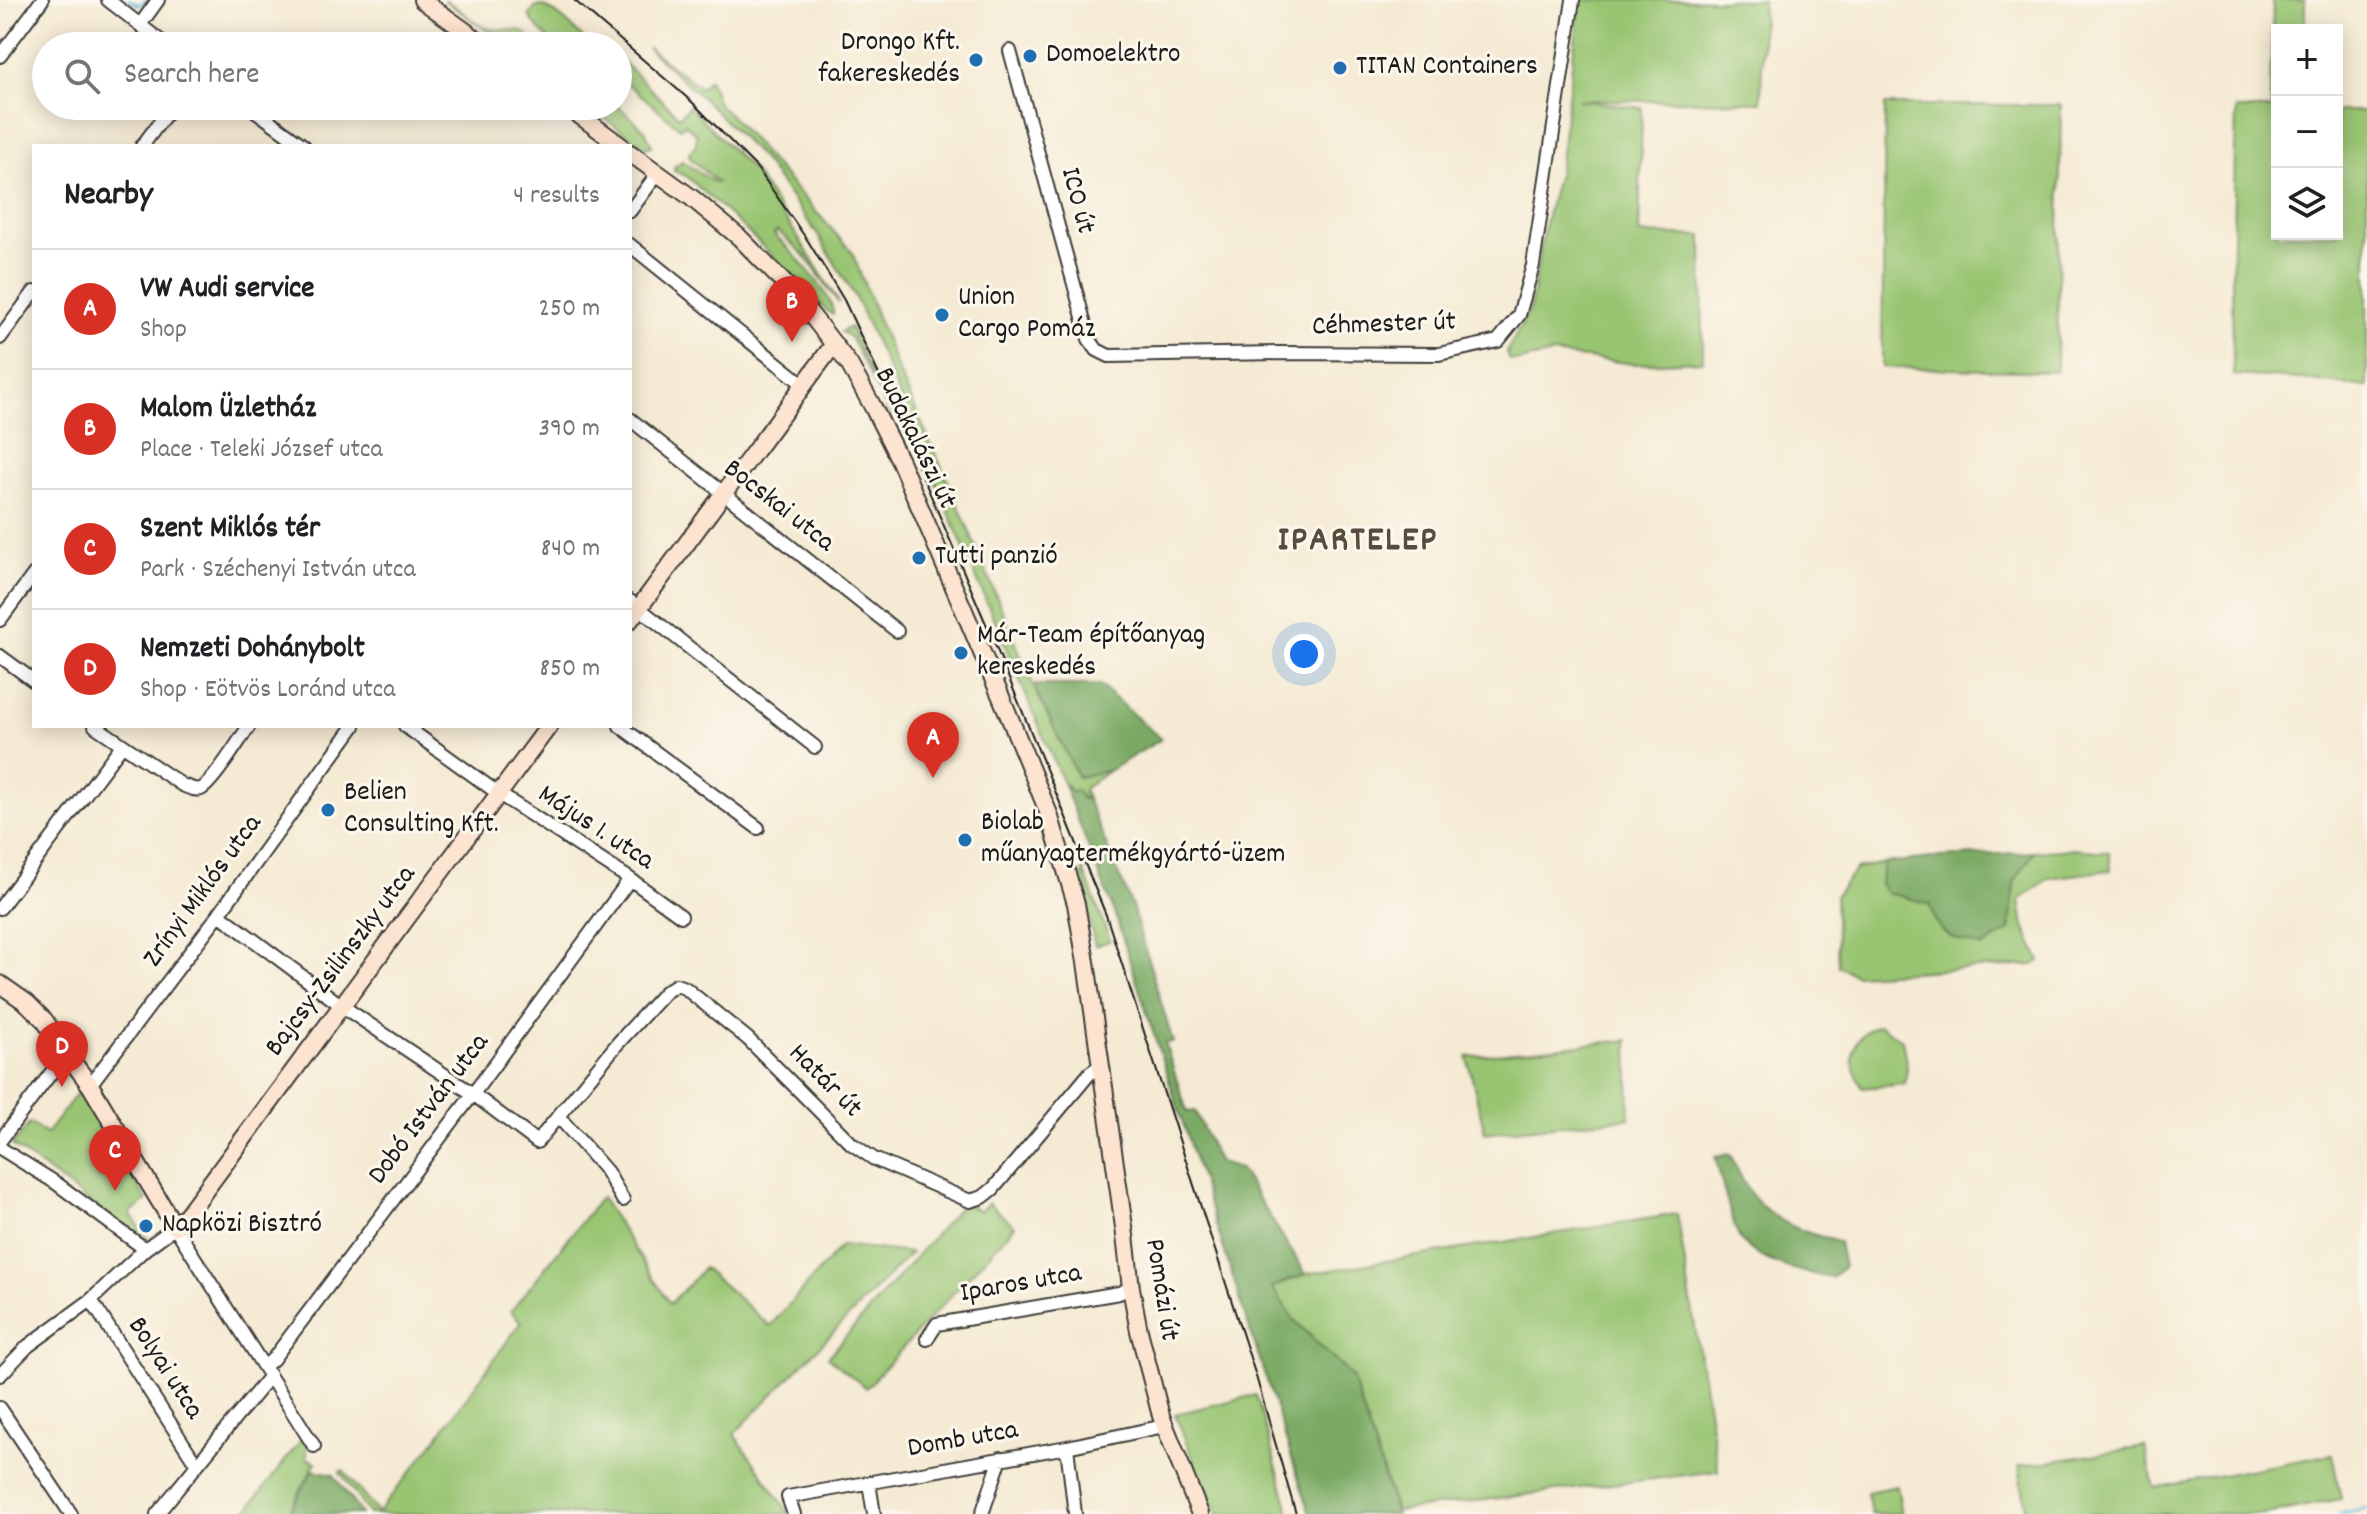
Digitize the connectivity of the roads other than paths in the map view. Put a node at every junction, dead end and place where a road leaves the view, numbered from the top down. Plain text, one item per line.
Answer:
1 (42, 0) edge
2 (108, 0) edge
3 (158, 0) edge
4 (422, 0) edge
5 (1573, 0) edge
6 (140, 25) junction
7 (149, 32) edge
8 (467, 32) edge
9 (1010, 51) dead end
10 (0, 56) edge
11 (162, 120) edge
12 (268, 120) edge
13 (586, 120) edge
14 (144, 144) edge
15 (301, 144) edge
16 (618, 144) edge
17 (632, 154) edge
18 (658, 173) junction
19 (632, 208) edge
20 (632, 247) edge
21 (32, 295) edge
22 (0, 338) edge
23 (834, 344) junction
24 (1109, 356) joint
25 (803, 384) junction
26 (632, 421) edge
27 (723, 493) junction
28 (32, 577) edge
29 (633, 610) edge
30 (0, 620) edge
31 (897, 631) dead end
32 (0, 656) edge
33 (32, 680) edge
34 (248, 728) edge
35 (353, 728) edge
36 (408, 728) edge
37 (548, 728) edge
38 (623, 728) edge
39 (104, 729) edge
40 (122, 745) junction
41 (815, 747) dead end
42 (499, 794) junction
43 (758, 828) dead end
44 (630, 879) junction
45 (0, 908) edge
46 (219, 914) junction
47 (681, 916) dead end
48 (0, 984) edge
49 (342, 1006) junction
50 (66, 1053) junction
51 (1100, 1066) junction
52 (90, 1085) junction
53 (473, 1094) junction
54 (558, 1116) junction
55 (0, 1141) edge
56 (0, 1148) edge
57 (623, 1200) dead end
58 (175, 1227) junction
59 (145, 1249) junction
60 (1131, 1288) junction
61 (91, 1300) junction
62 (927, 1339) dead end
63 (266, 1372) junction
64 (0, 1375) edge
65 (0, 1408) edge
66 (1164, 1426) junction
67 (314, 1446) dead end
68 (1067, 1447) junction
69 (1001, 1458) junction
70 (197, 1465) junction
71 (869, 1483) junction
72 (71, 1514) edge
73 (157, 1514) edge
74 (794, 1514) edge
75 (874, 1514) edge
76 (982, 1514) edge
77 (1075, 1514) edge
78 (1200, 1514) edge

1 - 10 street
2 - 6 street
3 - 6 street
4 - 8 main road
5 - 24 street, Céhmester út
6 - 7 street
9 - 24 street, ICO út
11 - 14 street
12 - 15 street
13 - 16 main road
17 - 18 main road, Budakalászi út
18 - 19 street
18 - 23 main road, Budakalászi út
20 - 25 street
21 - 22 street
23 - 25 main road
23 - 51 main road, Budakalászi út
25 - 27 main road
26 - 27 street, Bocskai utca
27 - 29 main road
27 - 31 street, Bocskai utca
28 - 30 street
29 - 41 street
32 - 33 street
34 - 40 street
35 - 46 street, Zrínyi Miklós utca
36 - 42 street, Május 1. utca
37 - 42 main road, Bajcsy-Zsilinszky utca
38 - 43 street
39 - 40 street
40 - 45 street
42 - 44 street, Május 1. utca
42 - 49 main road, Bajcsy-Zsilinszky utca
44 - 47 street, Május 1. utca
44 - 53 street, Dobó István utca
46 - 49 street
46 - 52 street, Zrínyi Miklós utca
48 - 50 main road
49 - 53 street
49 - 58 main road, Bajcsy-Zsilinszky utca
50 - 52 main road
50 - 55 street
51 - 54 street, Határ út
51 - 60 main road, Pomázi út
52 - 58 main road
53 - 54 street, Határ út
53 - 63 street, Dobó István utca
54 - 57 street
56 - 59 street
58 - 59 street
58 - 63 street
59 - 61 street
60 - 62 street, Iparos utca
60 - 66 main road, Pomázi út
61 - 64 street
61 - 70 street, Bolyai utca
63 - 67 street
63 - 70 street, Dobó István utca
65 - 72 street
66 - 68 street, Domb utca
66 - 78 main road, Pomázi út
68 - 69 street, Domb utca
68 - 77 street
69 - 71 street, Domb utca
69 - 76 street
70 - 73 street, Dobó István utca
71 - 74 street, Domb utca
71 - 75 street

